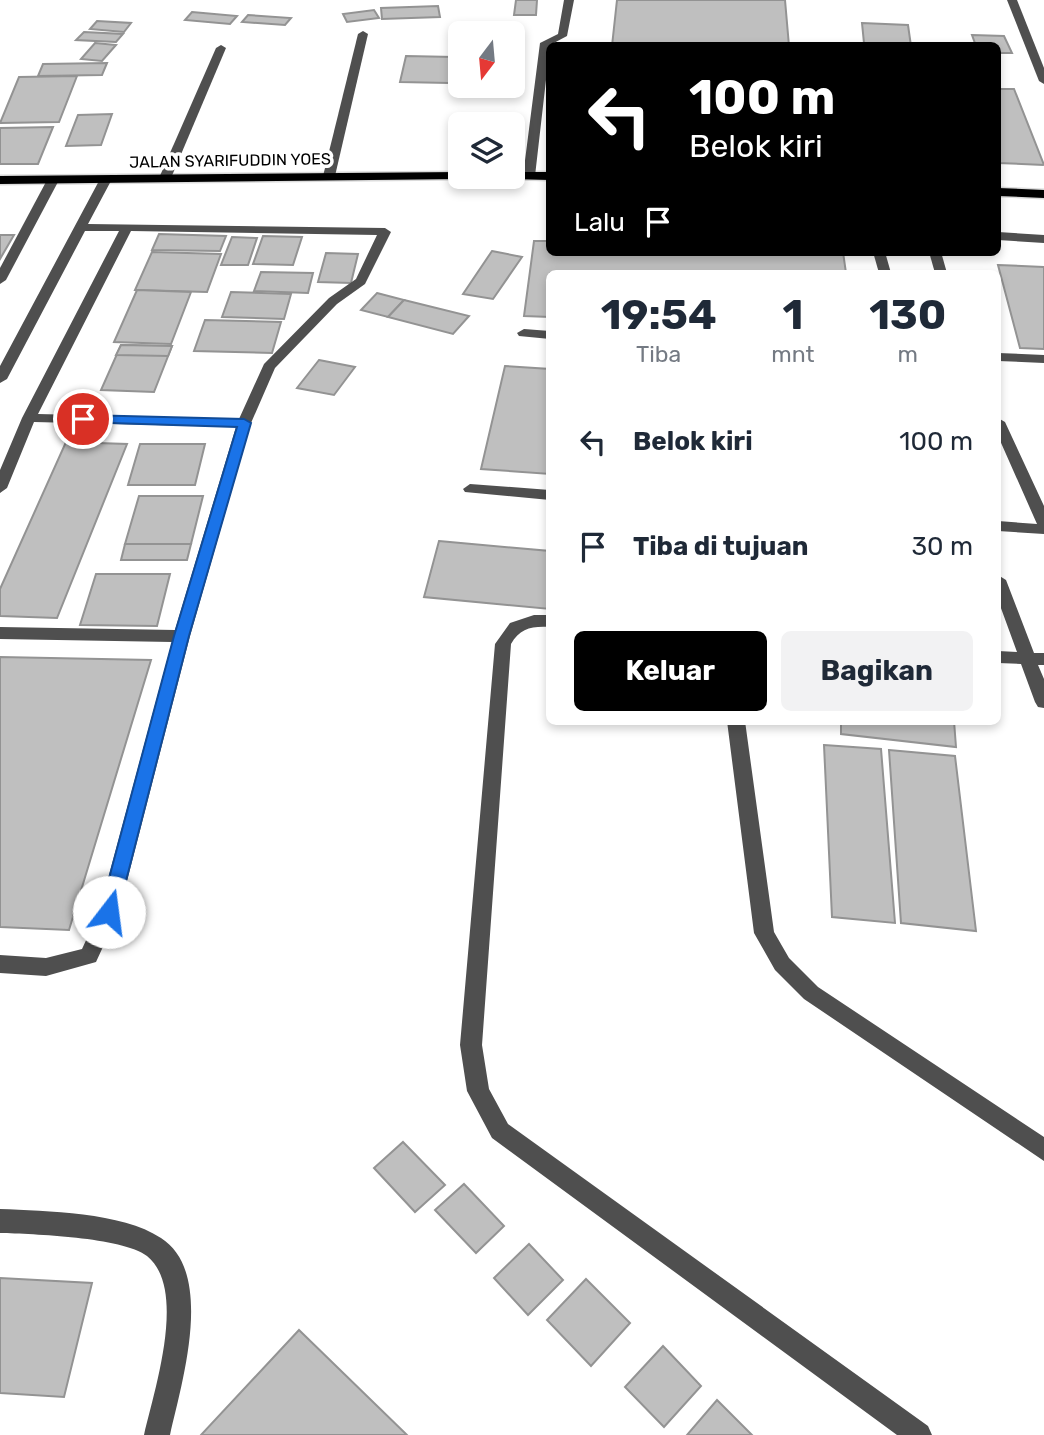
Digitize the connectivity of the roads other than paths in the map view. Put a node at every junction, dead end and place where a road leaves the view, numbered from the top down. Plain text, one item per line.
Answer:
1 (569, 0) edge
2 (1012, 0) edge
3 (363, 34) dead end
4 (562, 36) junction
5 (547, 42) edge
6 (571, 42) edge
7 (546, 43) edge
8 (221, 48) dead end
9 (1044, 81) edge
10 (329, 176) junction
11 (448, 176) edge
12 (525, 176) edge
13 (529, 176) junction
14 (546, 176) edge
15 (106, 178) junction
16 (165, 178) junction
17 (0, 180) edge
18 (53, 180) junction
19 (1001, 192) edge
20 (1044, 194) edge
21 (79, 227) junction
22 (127, 228) junction
23 (1001, 236) edge
24 (1044, 239) edge
25 (0, 280) edge
26 (524, 333) dead end
27 (546, 335) edge
28 (0, 345) edge
29 (18, 345) junction
30 (1001, 357) edge
31 (1044, 359) edge
32 (0, 380) edge
33 (29, 418) junction
34 (244, 423) junction
35 (1001, 429) edge
36 (0, 488) edge
37 (470, 489) dead end
38 (546, 495) edge
39 (1044, 522) edge
40 (1001, 526) edge
41 (1044, 530) edge
42 (1001, 588) edge
43 (546, 621) edge
44 (0, 633) edge
45 (182, 636) junction
46 (1001, 657) edge
47 (1026, 659) junction
48 (1044, 659) edge
49 (1044, 702) edge
50 (737, 725) edge
51 (0, 964) edge
52 (1044, 1150) edge
53 (0, 1221) edge
54 (157, 1435) edge
55 (919, 1435) edge

1 - 4 street
2 - 9 street
3 - 10 street
4 - 5 street
4 - 6 street
7 - 13 street
8 - 16 street
10 - 11 highway, JALAN SYARIFUDDIN YOES
10 - 16 highway, JALAN SYARIFUDDIN YOES
12 - 13 highway
13 - 14 highway
15 - 16 highway, JALAN SYARIFUDDIN YOES
15 - 18 highway, JALAN SYARIFUDDIN YOES
15 - 21 street
17 - 18 highway, JALAN SYARIFUDDIN YOES
18 - 25 street
19 - 20 highway
21 - 22 street
21 - 29 street
22 - 33 street
22 - 34 street
23 - 24 street
26 - 27 street
28 - 29 street
29 - 32 street
30 - 31 street
33 - 34 street
33 - 36 street
34 - 45 street
35 - 39 street
37 - 38 street
40 - 41 street
42 - 47 street
43 - 55 street
44 - 45 street
45 - 51 street
46 - 47 street
47 - 48 street
47 - 49 street
50 - 52 street
53 - 54 street

